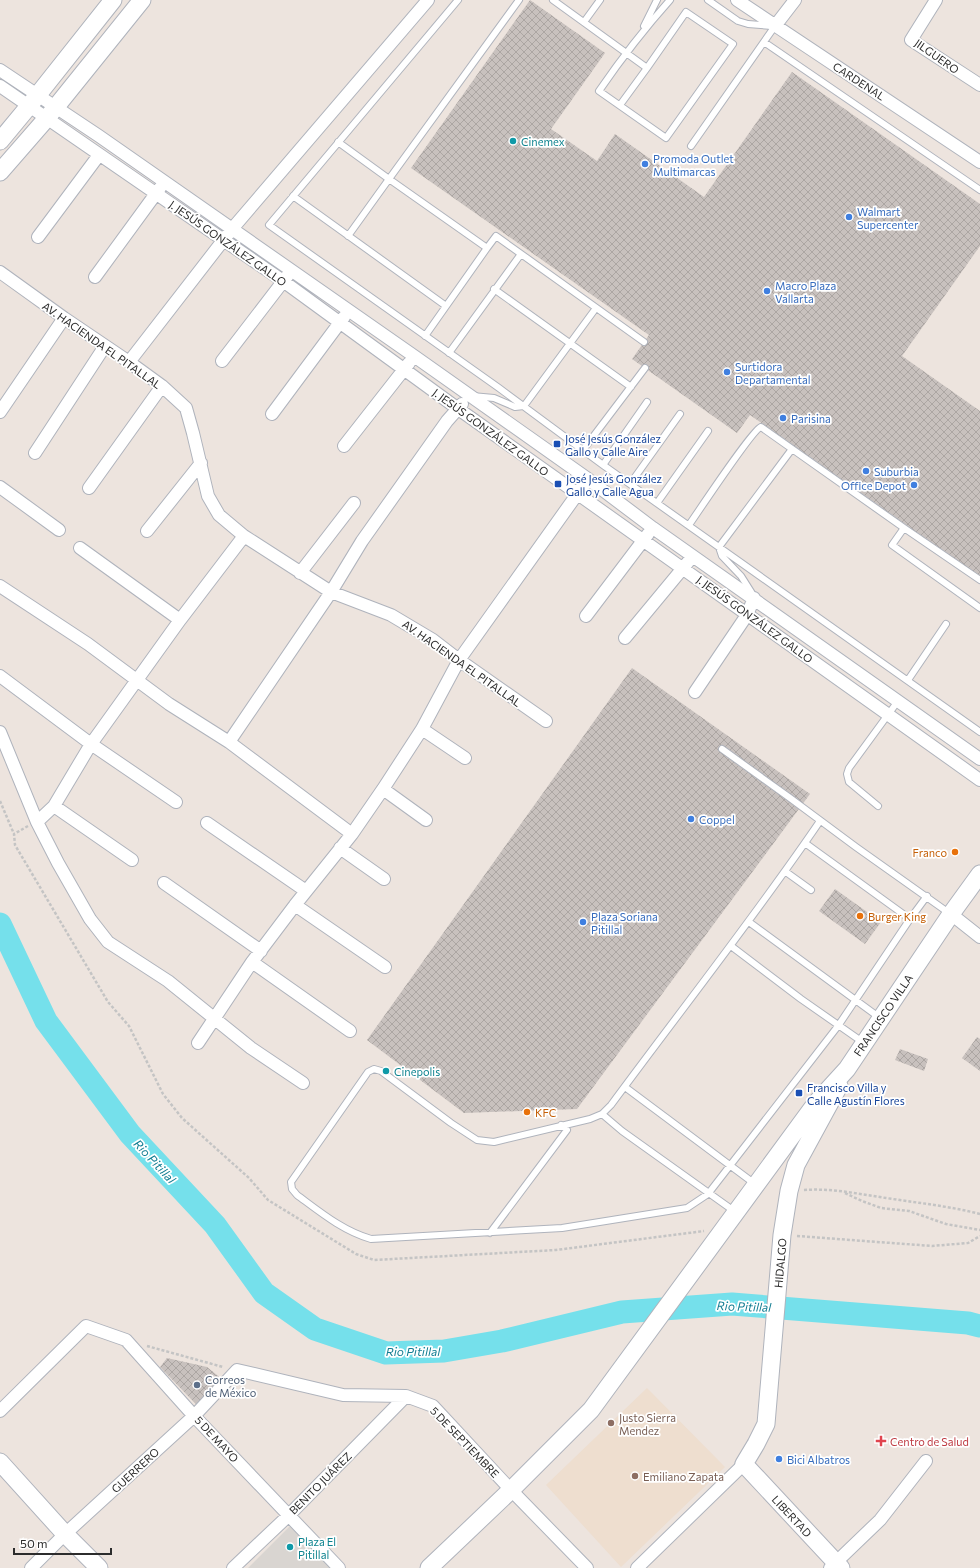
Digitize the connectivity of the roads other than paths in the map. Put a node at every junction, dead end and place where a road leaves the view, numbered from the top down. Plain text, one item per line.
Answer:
1 (113, 0) edge
2 (142, 0) edge
3 (428, 0) edge
4 (458, 0) edge
5 (518, 0) edge
6 (553, 0) edge
7 (600, 0) edge
8 (657, 0) edge
9 (670, 0) edge
10 (708, 0) edge
11 (736, 0) edge
12 (795, 0) edge
13 (936, 0) edge
14 (584, 22) junction
15 (775, 26) junction
16 (640, 33) junction
17 (764, 42) junction
18 (626, 52) junction
19 (647, 68) junction
20 (0, 70) edge
21 (980, 85) edge
22 (0, 86) edge
23 (33, 101) junction
24 (620, 105) junction
25 (51, 113) junction
26 (0, 141) edge
27 (338, 142) junction
28 (691, 146) dead end
29 (99, 155) junction
30 (980, 162) edge
31 (0, 172) edge
32 (389, 179) junction
33 (164, 182) junction
34 (980, 190) edge
35 (156, 193) junction
36 (293, 196) junction
37 (232, 229) junction
38 (348, 236) junction
39 (38, 237) dead end
40 (224, 240) junction
41 (487, 248) junction
42 (521, 254) junction
43 (291, 271) junction
44 (1, 274) edge
45 (95, 277) dead end
46 (283, 281) junction
47 (494, 289) junction
48 (446, 306) junction
49 (596, 308) junction
50 (348, 310) junction
51 (64, 318) junction
52 (340, 322) junction
53 (425, 336) junction
54 (644, 342) dead end
55 (570, 343) junction
56 (105, 346) junction
57 (449, 353) junction
58 (414, 356) junction
59 (222, 361) dead end
60 (129, 362) junction
61 (645, 368) dead end
62 (404, 369) junction
63 (162, 386) junction
64 (631, 387) junction
65 (470, 396) junction
66 (647, 402) dead end
67 (524, 406) junction
68 (458, 408) junction
69 (0, 412) edge
70 (272, 414) dead end
71 (680, 414) dead end
72 (708, 431) dead end
73 (344, 446) dead end
74 (792, 448) junction
75 (583, 450) junction
76 (35, 453) dead end
77 (201, 463) junction
78 (603, 465) junction
79 (588, 479) junction
80 (630, 484) junction
81 (0, 487) edge
82 (89, 488) dead end
83 (578, 494) junction
84 (657, 502) junction
85 (354, 503) dead end
86 (689, 525) junction
87 (653, 528) junction
88 (904, 528) junction
89 (59, 530) dead end
90 (147, 530) dead end
91 (244, 536) junction
92 (643, 540) junction
93 (719, 547) junction
94 (80, 548) dead end
95 (693, 555) junction
96 (683, 568) junction
97 (300, 573) junction
98 (980, 580) edge
99 (0, 586) edge
100 (331, 592) junction
101 (754, 598) junction
102 (980, 608) edge
103 (747, 615) junction
104 (586, 616) dead end
105 (180, 620) junction
106 (946, 624) dead end
107 (624, 638) dead end
108 (459, 660) junction
109 (0, 676) edge
110 (136, 680) junction
111 (908, 680) junction
112 (696, 692) dead end
113 (898, 700) junction
114 (888, 714) junction
115 (546, 721) dead end
116 (422, 729) junction
117 (0, 732) edge
118 (980, 732) edge
119 (229, 742) junction
120 (91, 744) junction
121 (722, 749) dead end
122 (465, 758) dead end
123 (980, 758) edge
124 (980, 780) edge
125 (383, 789) junction
126 (176, 802) dead end
127 (54, 806) junction
128 (878, 806) dead end
129 (426, 820) dead end
130 (820, 821) junction
131 (37, 822) junction
132 (207, 823) dead end
133 (352, 834) junction
134 (806, 843) junction
135 (340, 848) junction
136 (132, 860) dead end
137 (786, 872) junction
138 (980, 874) edge
139 (384, 879) dead end
140 (164, 883) dead end
141 (811, 890) dead end
142 (306, 892) junction
143 (927, 896) junction
144 (295, 905) junction
145 (951, 914) junction
146 (910, 919) junction
147 (749, 922) junction
148 (980, 937) edge
149 (731, 946) junction
150 (261, 951) junction
151 (252, 962) junction
152 (385, 967) dead end
153 (856, 1001) junction
154 (881, 1018) junction
155 (214, 1019) junction
156 (838, 1026) junction
157 (350, 1031) dead end
158 (198, 1042) dead end
159 (864, 1043) junction
160 (847, 1069) junction
161 (303, 1083) dead end
162 (625, 1087) junction
163 (602, 1114) junction
164 (561, 1125) junction
165 (730, 1165) junction
166 (756, 1184) junction
167 (708, 1194) junction
168 (736, 1212) junction
169 (490, 1233) junction
170 (237, 1370) joint
171 (406, 1396) junction
172 (0, 1411) edge
173 (194, 1416) junction
174 (926, 1461) dead end
175 (0, 1462) edge
176 (744, 1464) junction
177 (511, 1490) junction
178 (288, 1516) junction
179 (66, 1534) junction
180 (835, 1566) edge
181 (31, 1568) edge
182 (99, 1568) edge
183 (233, 1568) edge
184 (339, 1568) edge
185 (429, 1568) edge
186 (587, 1568) edge
187 (637, 1568) edge

1 - 23 street
2 - 25 street
3 - 37 street
4 - 27 lane
5 - 32 lane
6 - 14 lane
7 - 14 lane
8 - 16 lane
9 - 16 lane
10 - 15 lane
11 - 15 street, CARDENAL
12 - 15 street
13 - 21 street, JILGUERO
14 - 18 lane
15 - 17 lane
15 - 30 street, CARDENAL
16 - 18 lane
17 - 28 lane
17 - 34 lane
18 - 19 lane
18 - 24 lane
19 - 24 lane
19 - 24 lane
20 - 23 street, J. JESÚS GONZÁLEZ GALLO
22 - 23 street, J. JESÚS GONZÁLEZ GALLO
23 - 25 street, J. JESÚS GONZÁLEZ GALLO
23 - 26 street
25 - 29 street, J. JESÚS GONZÁLEZ GALLO
25 - 31 street
25 - 33 street, J. JESÚS GONZÁLEZ GALLO
27 - 32 lane
27 - 36 lane
29 - 35 street, J. JESÚS GONZÁLEZ GALLO
29 - 39 street
32 - 38 lane
32 - 41 lane
33 - 35 street
33 - 37 street, J. JESÚS GONZÁLEZ GALLO
35 - 40 street, J. JESÚS GONZÁLEZ GALLO
35 - 45 street
36 - 38 lane
36 - 53 lane
37 - 40 street
37 - 43 street, J. JESÚS GONZÁLEZ GALLO
38 - 48 lane
40 - 46 street, J. JESÚS GONZÁLEZ GALLO
40 - 60 street
41 - 42 lane
41 - 48 lane
42 - 47 lane
42 - 49 lane
43 - 46 street
43 - 50 street, J. JESÚS GONZÁLEZ GALLO
44 - 51 street, AV. HACIENDA EL PITALLAL
46 - 52 street, J. JESÚS GONZÁLEZ GALLO
46 - 59 street
47 - 55 lane
47 - 57 lane
48 - 53 lane
49 - 54 lane
49 - 55 lane
50 - 52 street
50 - 58 street, J. JESÚS GONZÁLEZ GALLO
51 - 56 street, AV. HACIENDA EL PITALLAL
51 - 69 street
52 - 62 street, J. JESÚS GONZÁLEZ GALLO
52 - 70 street
53 - 57 lane
55 - 64 lane
55 - 67 lane
56 - 60 street, AV. HACIENDA EL PITALLAL
56 - 76 street
57 - 67 lane
58 - 62 street
58 - 65 street, J. JESÚS GONZÁLEZ GALLO
60 - 63 street, AV. HACIENDA EL PITALLAL
61 - 64 lane
62 - 68 street, J. JESÚS GONZÁLEZ GALLO
62 - 73 street
63 - 77 street, AV. HACIENDA EL PITALLAL
63 - 82 street
64 - 75 lane
65 - 67 lane
65 - 68 street
65 - 79 street, J. JESÚS GONZÁLEZ GALLO
66 - 78 lane
67 - 75 lane
68 - 83 street, J. JESÚS GONZÁLEZ GALLO
68 - 100 street
71 - 80 lane
72 - 84 lane
74 - 86 lane
74 - 88 lane
74 - 93 lane
75 - 78 lane
77 - 90 street
77 - 91 street, AV. HACIENDA EL PITALLAL
78 - 80 lane
79 - 83 street
79 - 87 street, J. JESÚS GONZÁLEZ GALLO
80 - 84 lane
81 - 89 street
83 - 92 street, J. JESÚS GONZÁLEZ GALLO
83 - 108 street
84 - 86 lane
85 - 97 street
86 - 93 lane
87 - 92 street
87 - 95 street, J. JESÚS GONZÁLEZ GALLO
88 - 98 lane
88 - 102 lane
91 - 97 street, AV. HACIENDA EL PITALLAL
91 - 105 street
92 - 96 street, J. JESÚS GONZÁLEZ GALLO
92 - 104 street
93 - 101 lane
93 - 111 lane
94 - 105 street
95 - 96 street
95 - 101 street, J. JESÚS GONZÁLEZ GALLO
96 - 103 street, J. JESÚS GONZÁLEZ GALLO
96 - 107 street
97 - 100 street, AV. HACIENDA EL PITALLAL
99 - 110 street
100 - 108 street, AV. HACIENDA EL PITALLAL
100 - 119 street
101 - 103 street
101 - 113 street, J. JESÚS GONZÁLEZ GALLO
103 - 112 street
103 - 114 street, J. JESÚS GONZÁLEZ GALLO
105 - 110 street
106 - 111 lane
108 - 115 street, AV. HACIENDA EL PITALLAL
108 - 116 street
109 - 120 street
110 - 119 street
110 - 120 street
111 - 118 lane
113 - 114 lane
113 - 123 street, J. JESÚS GONZÁLEZ GALLO
114 - 124 street, J. JESÚS GONZÁLEZ GALLO
114 - 128 lane
116 - 122 street
116 - 125 street
117 - 131 street
119 - 133 street
120 - 126 street
120 - 127 street
121 - 130 lane
125 - 129 street
125 - 133 street
127 - 131 street
127 - 136 street
130 - 134 lane
130 - 143 lane
131 - 155 street
132 - 142 street
133 - 135 street
134 - 137 lane
134 - 146 lane
135 - 139 street
135 - 142 street
137 - 141 lane
137 - 147 lane
138 - 145 street, FRANCISCO VILLA
140 - 150 street
142 - 144 street
143 - 145 lane
143 - 146 lane
144 - 150 street
144 - 152 street
145 - 148 street
145 - 154 street, FRANCISCO VILLA
146 - 153 lane
147 - 149 lane
147 - 153 lane
149 - 156 lane
149 - 162 lane
150 - 151 street
151 - 155 street
151 - 157 street
153 - 154 lane
153 - 156 lane
154 - 159 street, FRANCISCO VILLA
155 - 158 street
155 - 161 street
156 - 159 lane
156 - 165 lane
159 - 160 street, FRANCISCO VILLA
160 - 166 street, FRANCISCO VILLA
160 - 176 street, HIDALGO
162 - 163 lane
162 - 165 lane
163 - 164 lane
163 - 167 lane
164 - 169 lane
164 - 169 lane
165 - 166 lane
165 - 167 lane
166 - 168 street
167 - 168 lane
167 - 169 lane
168 - 177 street
170 - 171 street, 5 DE SEPTIEMBRE
170 - 173 street, GUERRERO
171 - 177 street, 5 DE SEPTIEMBRE
171 - 178 street, BENITO JUÁREZ
172 - 173 street, 5 DE MAYO
173 - 178 street, 5 DE MAYO
173 - 179 street, GUERRERO
174 - 180 street
175 - 179 street
176 - 180 street, LIBERTAD
176 - 187 street
177 - 185 street
177 - 186 street, 5 DE SEPTIEMBRE
178 - 183 street, BENITO JUÁREZ
178 - 184 street, 5 DE MAYO
179 - 181 street, GUERRERO
179 - 182 street

